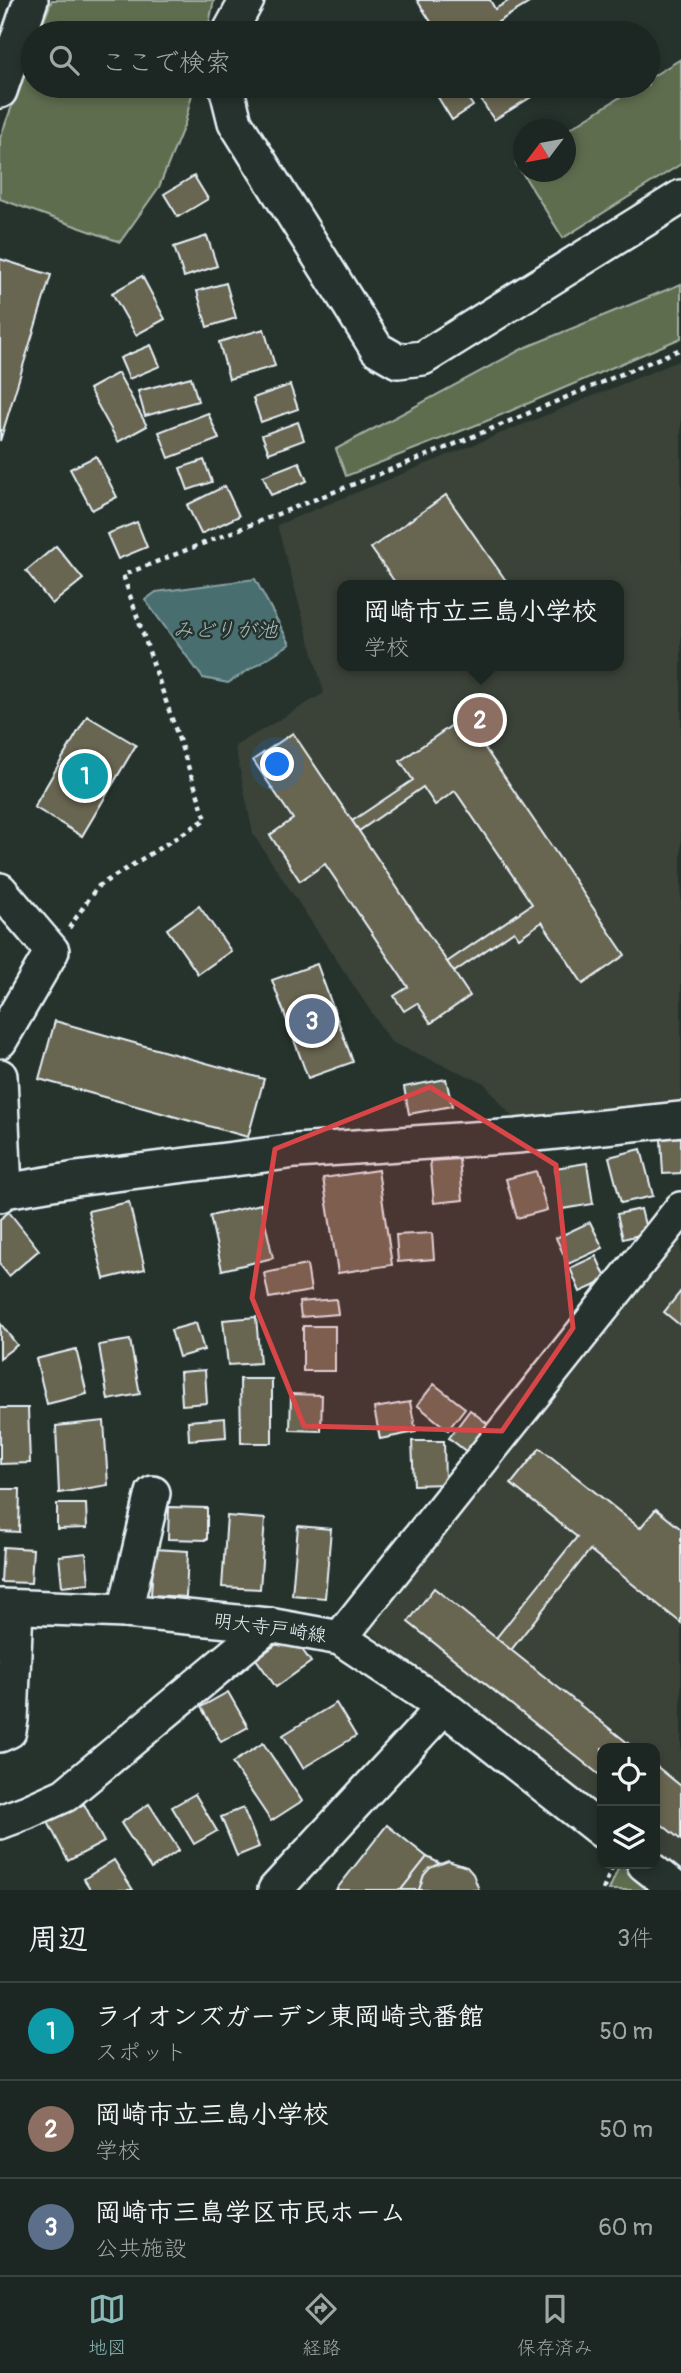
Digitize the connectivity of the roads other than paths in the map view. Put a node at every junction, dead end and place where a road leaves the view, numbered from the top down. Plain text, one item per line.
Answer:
1 (32, 0) edge
2 (247, 0) edge
3 (25, 21) edge
4 (236, 21) edge
5 (21, 31) edge
6 (0, 91) edge
7 (229, 98) edge
8 (681, 197) edge
9 (0, 890) edge
10 (0, 1041) edge
11 (0, 1076) edge
12 (681, 1119) edge
13 (2, 1193) edge
14 (681, 1209) edge
15 (153, 1493) dead end
16 (8, 1607) edge
17 (125, 1611) junction
18 (269, 1625) junction
19 (340, 1638) junction
20 (444, 1707) junction
21 (0, 1735) edge
22 (0, 1822) edge
23 (597, 1827) edge
24 (650, 1869) edge
25 (275, 1890) edge
26 (677, 1890) edge

1 - 3 street
2 - 4 street
5 - 6 street
7 - 8 street
9 - 10 street
11 - 13 street
12 - 13 street
14 - 19 street
15 - 17 street
16 - 17 street, 明大寺戸崎線
16 - 21 street
17 - 18 street, 明大寺戸崎線
18 - 19 street, 明大寺戸崎線
18 - 22 street
19 - 20 street, 明大寺戸崎線
20 - 23 street, 明大寺戸崎線
20 - 25 street
24 - 26 street

